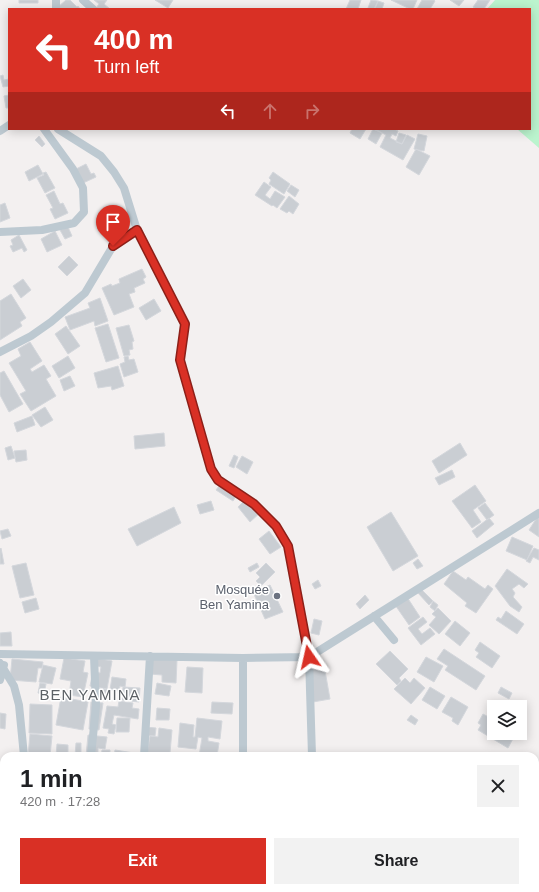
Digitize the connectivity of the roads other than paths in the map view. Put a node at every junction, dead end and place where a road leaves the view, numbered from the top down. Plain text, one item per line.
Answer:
1 (83, 0) edge
2 (92, 8) edge
3 (45, 130) edge
4 (60, 130) edge
5 (137, 230) junction
6 (0, 232) edge
7 (0, 352) edge
8 (539, 513) edge
9 (374, 616) junction
10 (394, 640) dead end
11 (3, 654) edge
12 (94, 656) junction
13 (150, 656) junction
14 (309, 657) junction
15 (243, 658) junction
16 (2, 666) edge
17 (0, 680) edge
18 (24, 752) edge
19 (91, 752) edge
20 (144, 752) edge
21 (243, 752) edge
22 (312, 752) edge

1 - 2 street
3 - 6 street
4 - 5 street
5 - 7 street
5 - 14 street
8 - 9 street
9 - 10 street
9 - 14 street
11 - 12 street
11 - 16 street
12 - 13 street
12 - 19 street
13 - 15 street
13 - 20 street
14 - 15 street
14 - 22 street
15 - 21 street
16 - 17 street
16 - 18 street

